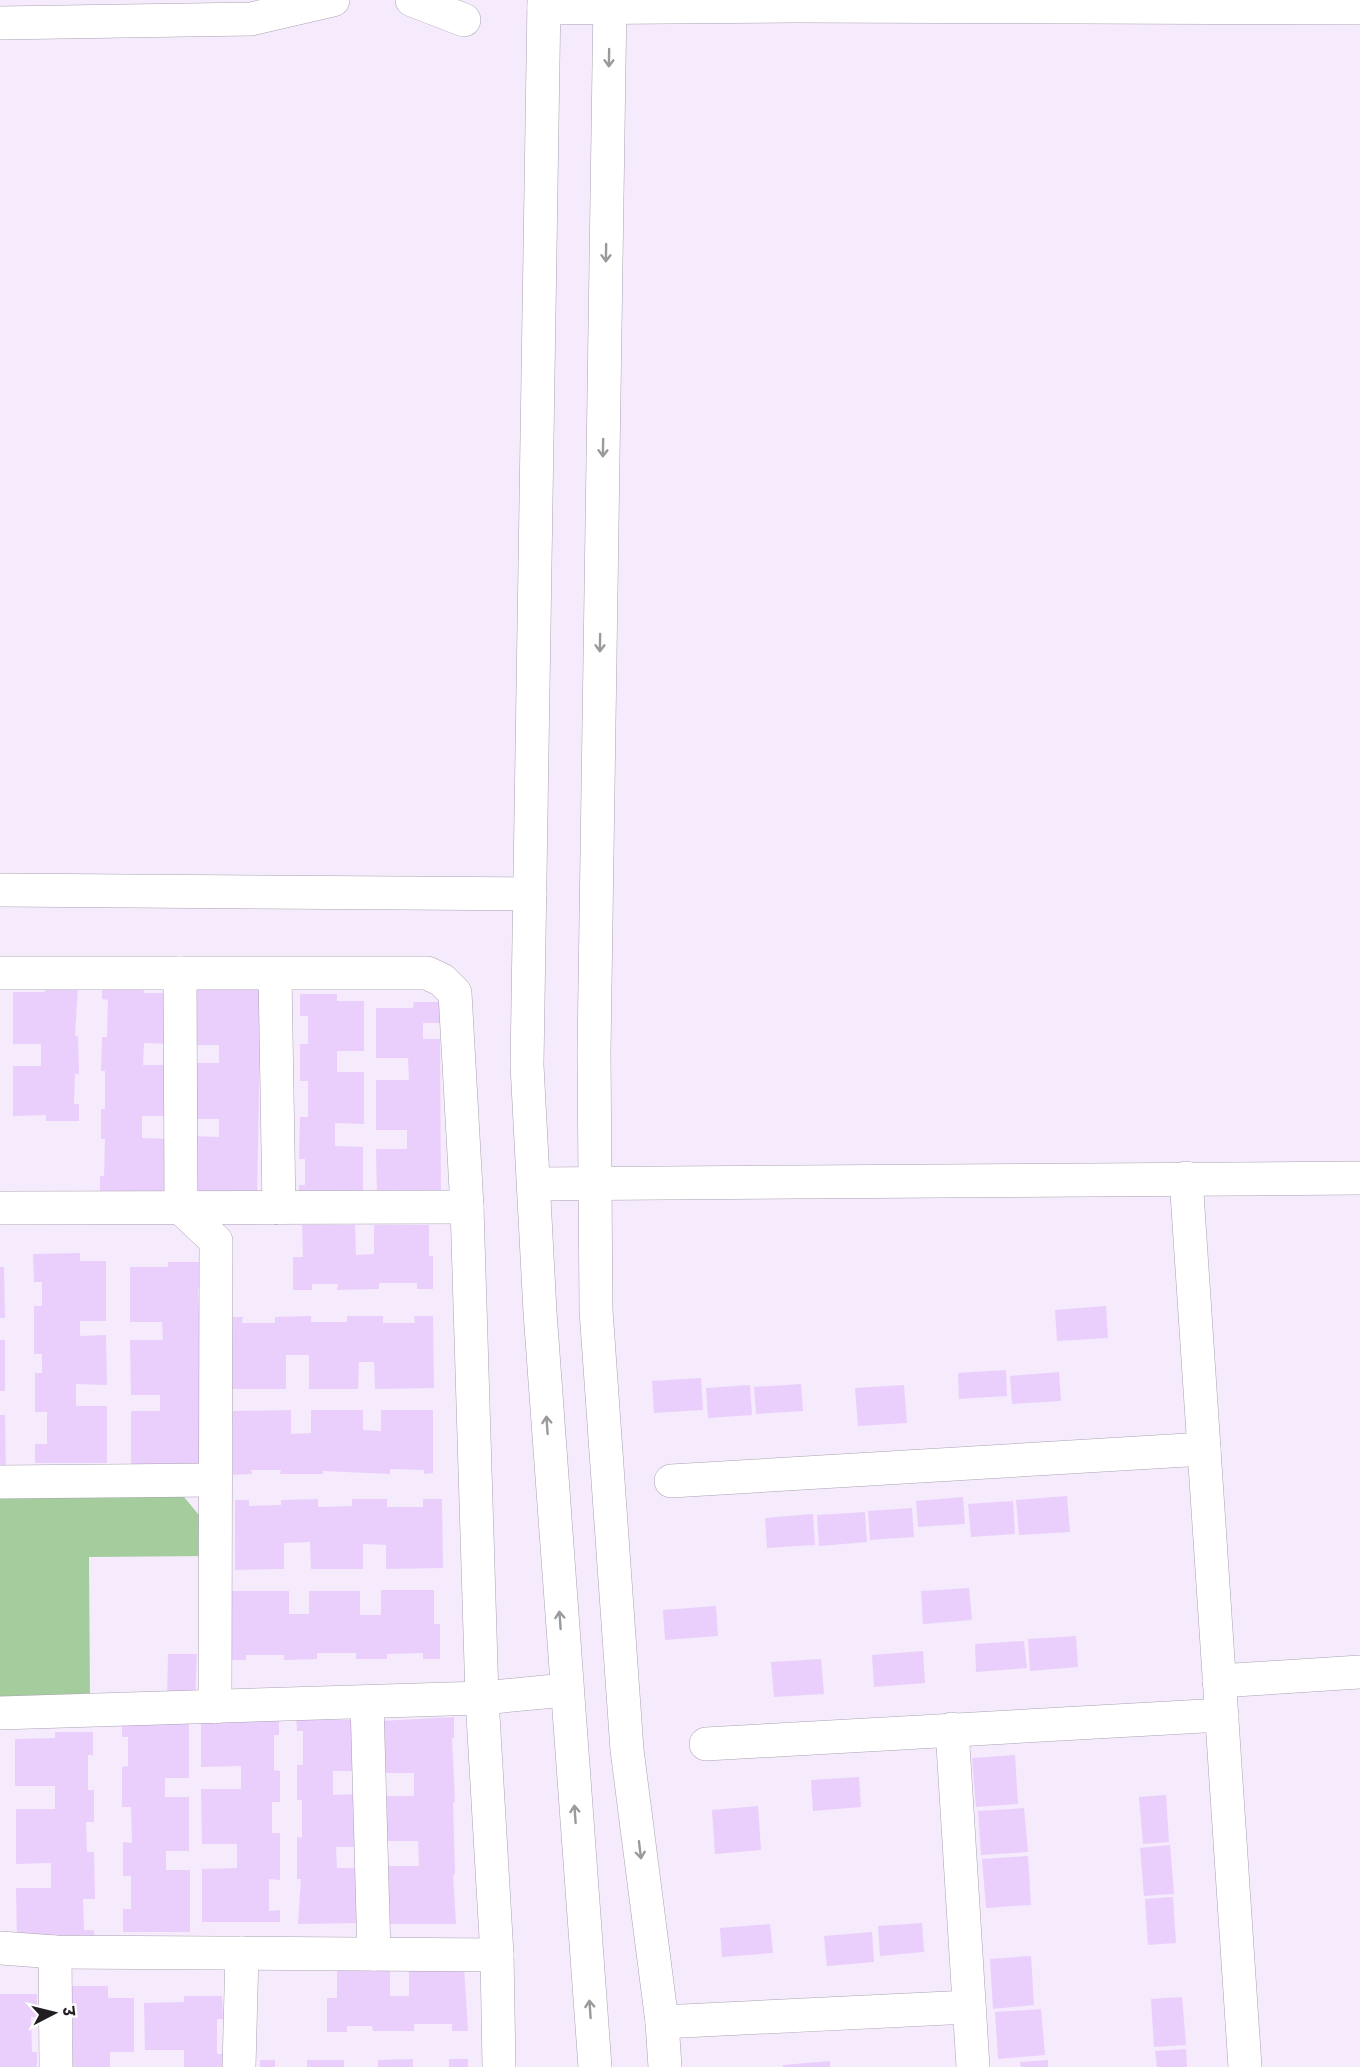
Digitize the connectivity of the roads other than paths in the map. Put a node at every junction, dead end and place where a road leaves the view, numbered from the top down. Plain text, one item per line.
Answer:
1 (333, 0) edge
2 (412, 0) edge
3 (544, 4) edge
4 (610, 4) edge
5 (1360, 8) edge
6 (464, 20) dead end
7 (0, 23) edge
8 (0, 890) edge
9 (530, 894) junction
10 (0, 973) edge
11 (180, 974) junction
12 (275, 974) junction
13 (1186, 1178) junction
14 (1360, 1178) edge
15 (534, 1184) junction
16 (594, 1185) junction
17 (467, 1207) junction
18 (0, 1208) edge
19 (181, 1208) junction
20 (279, 1208) junction
21 (1204, 1449) junction
22 (213, 1480) junction
23 (671, 1481) dead end
24 (0, 1482) edge
25 (1360, 1672) edge
26 (1219, 1681) junction
27 (565, 1690) junction
28 (482, 1698) junction
29 (367, 1702) junction
30 (215, 1707) junction
31 (0, 1713) edge
32 (1222, 1715) junction
33 (952, 1729) junction
34 (706, 1744) dead end
35 (0, 1948) edge
36 (55, 1952) junction
37 (242, 1953) junction
38 (374, 1954) junction
39 (497, 1955) junction
40 (969, 2007) junction
41 (662, 2022) junction
42 (57, 2067) edge
43 (239, 2067) edge
44 (499, 2067) edge
45 (595, 2067) edge
46 (665, 2067) edge
47 (973, 2067) edge
48 (1245, 2067) edge

1 - 7 street
2 - 6 street
3 - 4 street
3 - 9 street
4 - 5 street
4 -> 16 street
8 - 9 street
9 - 15 street
10 - 11 street
11 - 12 street
11 - 19 street
12 - 17 street
12 - 20 street
13 - 14 street
13 - 16 street
13 - 21 street
15 - 16 street
27 -> 15 street
16 -> 41 street
17 - 20 street
17 - 28 street
18 - 19 street
19 - 20 street
19 - 22 street
21 - 23 street
21 - 26 street
22 - 24 street
22 - 30 street
25 - 26 street
26 - 32 street
27 - 28 street
45 -> 27 street
28 - 29 street
28 - 39 street
29 - 30 street
29 - 38 street
30 - 31 street
32 - 33 street
32 - 48 street
33 - 34 street
33 - 40 street
35 - 36 street
36 - 37 street
36 - 42 street
37 - 38 street
37 - 43 street
38 - 39 street
39 - 44 street
40 - 41 street
40 - 47 street
41 - 46 street

